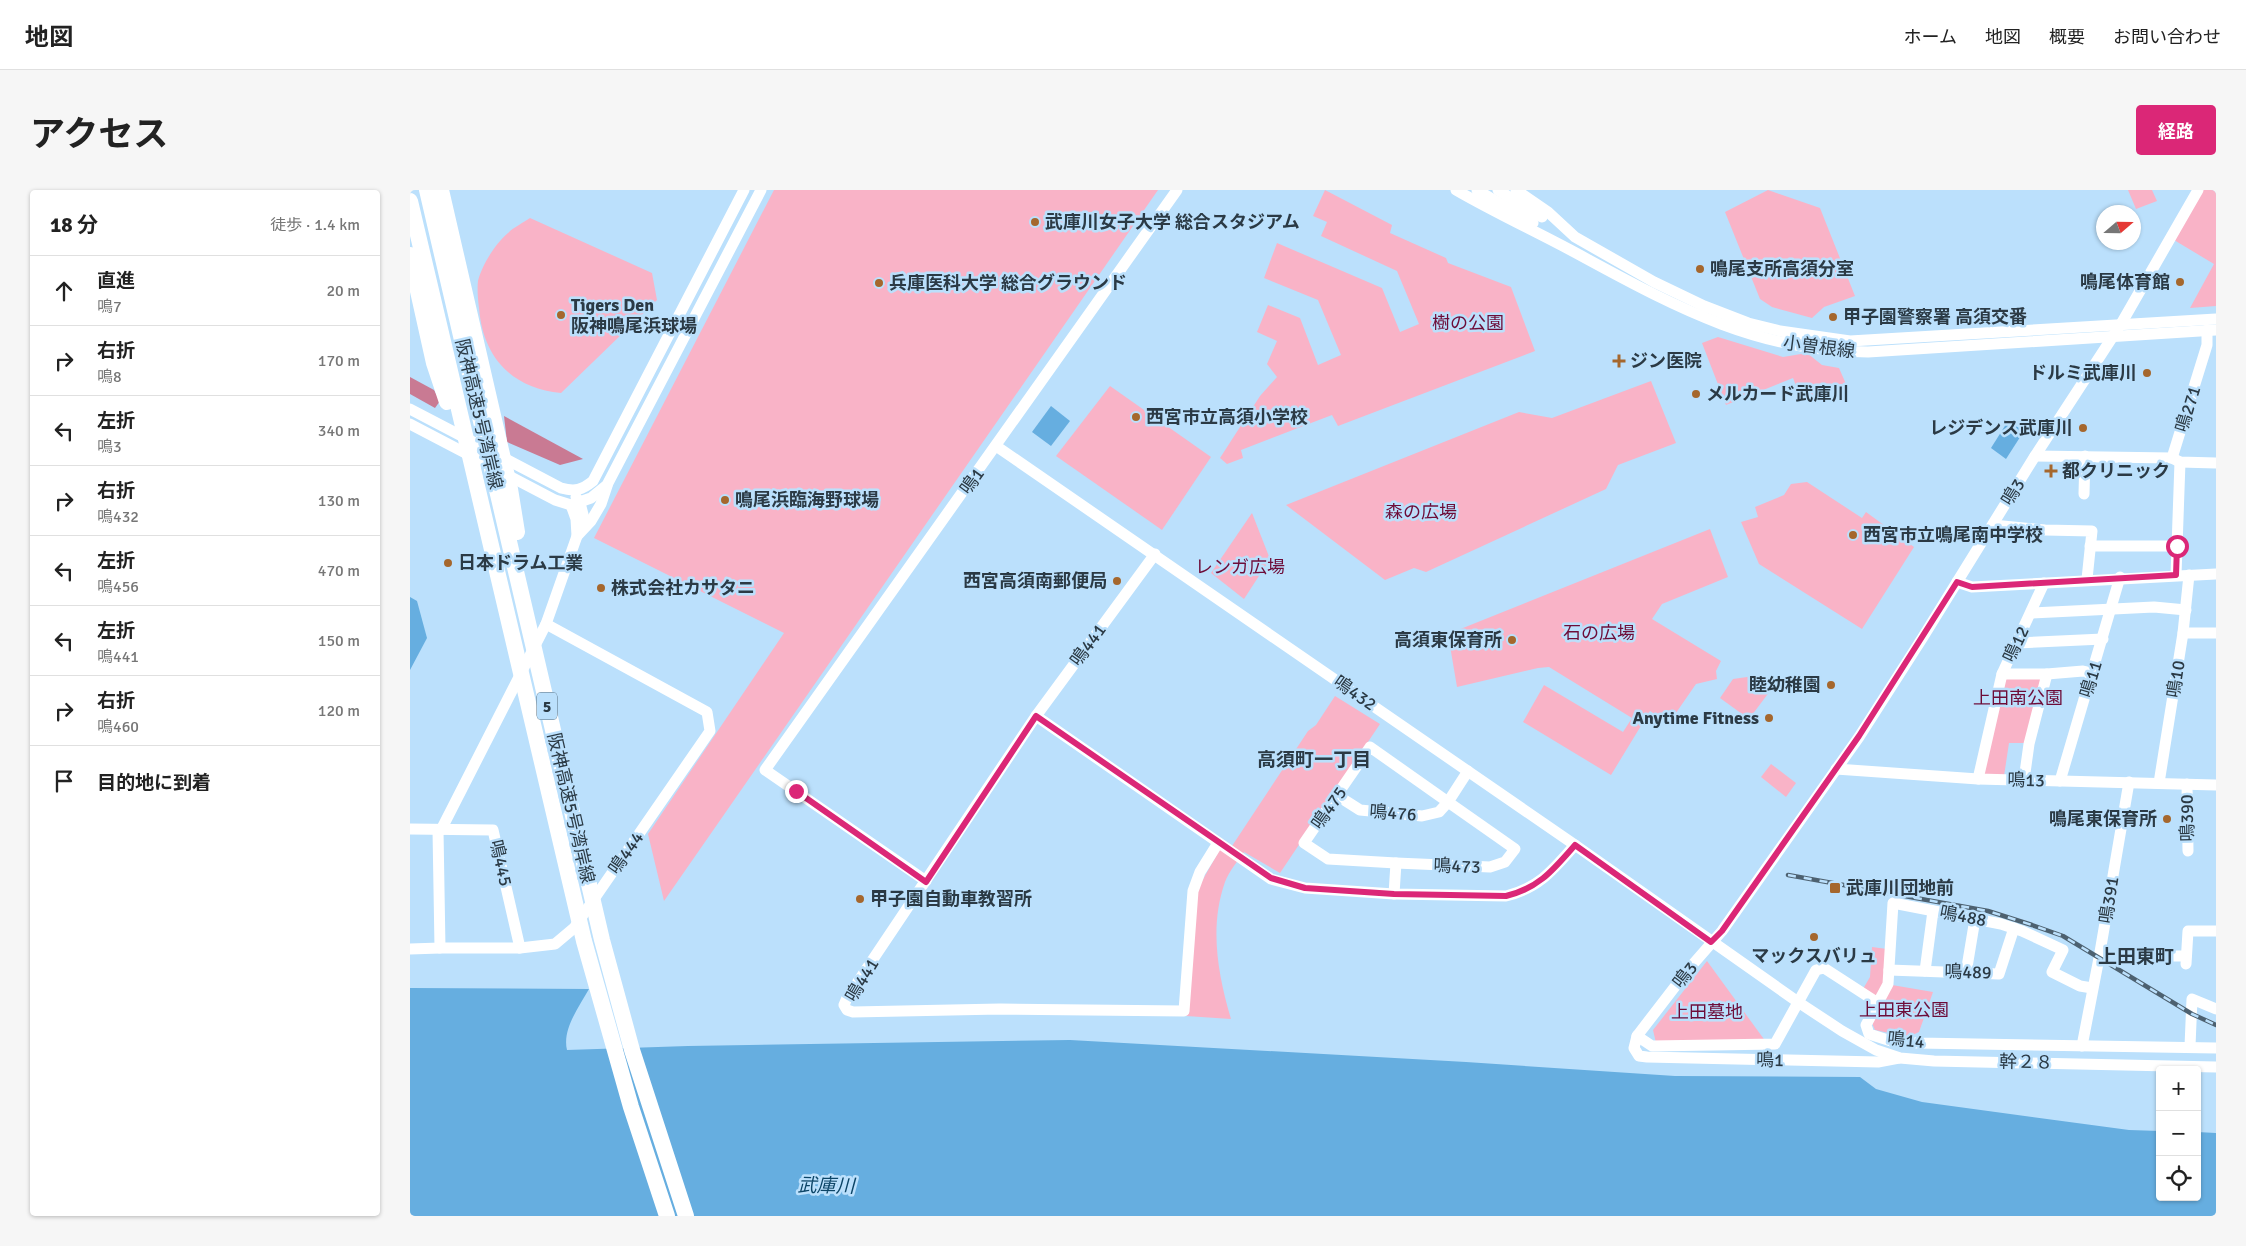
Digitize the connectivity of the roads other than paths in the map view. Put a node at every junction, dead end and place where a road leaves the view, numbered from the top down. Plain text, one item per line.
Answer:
1 (744, 190) edge
2 (761, 190) edge
3 (1177, 190) edge
4 (1456, 190) edge
5 (1477, 190) edge
6 (1498, 190) edge
7 (1516, 190) edge
8 (2198, 190) edge
9 (437, 191) edge
10 (410, 201) edge
11 (1575, 237) junction
12 (410, 255) edge
13 (1587, 258) junction
14 (2216, 319) edge
15 (2121, 324) junction
16 (2212, 330) edge
17 (2113, 336) junction
18 (410, 409) edge
19 (410, 424) edge
20 (996, 446) junction
21 (2035, 456) junction
22 (2085, 456) junction
23 (2176, 460) junction
24 (2216, 463) edge
25 (607, 485) junction
26 (569, 490) junction
27 (2084, 494) dead end
28 (575, 504) junction
29 (485, 521) junction
30 (1993, 524) junction
31 (586, 526) junction
32 (578, 536) junction
33 (2090, 546) junction
34 (2177, 546) junction
35 (1155, 554) junction
36 (2216, 574) edge
37 (2176, 575) junction
38 (2189, 575) junction
39 (2120, 578) junction
40 (2087, 580) junction
41 (1957, 582) junction
42 (2044, 583) junction
43 (2112, 608) junction
44 (2186, 610) junction
45 (2031, 613) junction
46 (546, 624) junction
47 (2183, 633) junction
48 (2216, 633) edge
49 (2103, 639) junction
50 (2017, 643) junction
51 (2092, 673) junction
52 (2002, 674) junction
53 (2047, 674) junction
54 (1036, 716) junction
55 (1836, 769) junction
56 (1468, 771) junction
57 (1978, 779) junction
58 (2024, 780) junction
59 (2060, 781) junction
60 (2129, 782) junction
61 (2159, 783) junction
62 (2187, 784) junction
63 (2216, 785) edge
64 (1338, 796) junction
65 (1448, 802) junction
66 (410, 829) edge
67 (439, 830) junction
68 (1218, 844) junction
69 (1575, 845) junction
70 (2188, 851) dead end
71 (1396, 863) junction
72 (926, 882) junction
73 (1394, 894) junction
74 (1933, 911) junction
75 (1975, 919) junction
76 (2014, 928) junction
77 (2216, 931) edge
78 (1711, 942) junction
79 (440, 948) junction
80 (520, 948) junction
81 (410, 949) edge
82 (2150, 956) dead end
83 (1889, 970) junction
84 (1925, 971) junction
85 (1966, 973) junction
86 (2092, 988) junction
87 (1798, 1002) junction
88 (1878, 1003) junction
89 (2216, 1009) edge
90 (1637, 1036) junction
91 (2082, 1046) junction
92 (2190, 1046) junction
93 (2216, 1048) edge
94 (1900, 1058) junction
95 (2216, 1067) edge
96 (667, 1216) edge
97 (686, 1216) edge

1 - 26 street
2 - 25 street
3 - 20 street, 鳴1
4 - 13 street, 小曽根線
5 - 13 street
6 - 11 street
7 - 11 street, 小曽根線
8 - 15 street, 鳴3
9 - 97 highway, 阪神高速5号湾岸線 / 5
10 - 29 highway, 阪神高速5号湾岸線 / 5
11 - 15 street, 小曽根線
12 - 29 highway, 5
13 - 17 street, 小曽根線
14 - 15 street, 小曽根線
15 - 17 street, 鳴3
16 - 17 street, 小曽根線
16 - 23 street, 鳴271
17 - 21 street, 鳴3
18 - 26 street
19 - 28 street
20 - 35 street, 鳴432
20 - 72 street, 鳴1
21 - 22 street
21 - 30 street, 鳴3
22 - 23 street
22 - 27 street
23 - 24 street
23 - 34 street, 鳴271
25 - 28 street
25 - 31 street
26 - 28 street
28 - 31 street
28 - 32 street
29 - 96 highway, 阪神高速5号湾岸線 / 5
30 - 33 street
30 - 41 street, 鳴3
31 - 32 street
32 - 46 street
33 - 34 street
33 - 40 street
34 - 37 street, 鳴271
35 - 54 street, 鳴441
35 - 56 street, 鳴432
36 - 38 street
37 - 38 street
37 - 39 street
38 - 44 street, 鳴10
39 - 40 street
39 - 43 street, 鳴11
40 - 42 street
41 - 42 street
41 - 55 street, 鳴3
42 - 45 street, 鳴12
43 - 44 street
43 - 45 street
43 - 49 street, 鳴11
44 - 47 street, 鳴10
45 - 50 street, 鳴12
46 - 67 street
46 - 80 street, 鳴444
47 - 48 street
47 - 61 street, 鳴10
49 - 50 street
49 - 51 street, 鳴11
50 - 52 street, 鳴12
51 - 53 street, 鳴12
51 - 59 street, 鳴11
52 - 53 street, 鳴12
52 - 57 street
53 - 58 street
54 - 68 street
54 - 72 street, 鳴441
55 - 57 street, 鳴13
55 - 78 street, 鳴3
56 - 65 street
56 - 69 street, 鳴432
57 - 58 street, 鳴13
58 - 59 street, 鳴13
59 - 60 street, 鳴13
60 - 61 street, 鳴13
60 - 86 street, 鳴391
61 - 62 street, 鳴13
62 - 63 street, 鳴13
62 - 70 street, 鳴390
64 - 65 street, 鳴476
64 - 65 street, 鳴475
64 - 71 street, 鳴475
65 - 71 street, 鳴473
66 - 67 street, 鳴445
67 - 79 street
67 - 80 street, 鳴445
68 - 72 street, 鳴441
68 - 73 street
69 - 73 street
69 - 78 street, 鳴432
71 - 73 street
74 - 75 street, 鳴488
74 - 83 street, 鳴488
74 - 84 street
75 - 76 street, 鳴488
75 - 85 street
76 - 85 street, 鳴489
76 - 86 street, 鳴488
77 - 82 street
78 - 87 street, 鳴432
78 - 90 street, 鳴3
79 - 80 street, 鳴444
79 - 81 street
83 - 84 street, 鳴489
83 - 88 street, 鳴488
84 - 85 street, 鳴489
86 - 91 street, 鳴391
87 - 88 street
87 - 90 street
87 - 94 street, 幹２８
88 - 91 street, 鳴14
89 - 92 street
90 - 94 street, 鳴1
91 - 92 street, 鳴14
92 - 93 street, 鳴14
94 - 95 street, 幹２８

